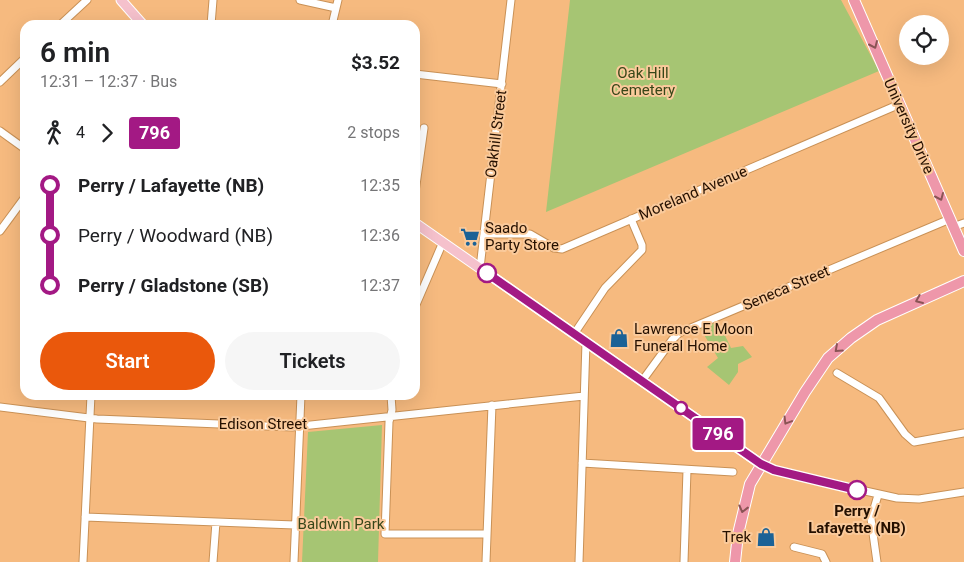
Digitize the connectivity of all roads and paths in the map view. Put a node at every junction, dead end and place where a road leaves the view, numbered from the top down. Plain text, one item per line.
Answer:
1 (87, 0) edge
2 (121, 0) edge
3 (213, 0) edge
4 (300, 0) edge
5 (511, 0) edge
6 (854, 0) edge
7 (337, 4) edge
8 (65, 20) edge
9 (139, 20) edge
10 (211, 20) edge
11 (333, 20) edge
12 (20, 63) edge
13 (420, 75) edge
14 (0, 82) edge
15 (502, 84) junction
16 (900, 104) junction
17 (424, 128) dead end
18 (0, 131) edge
19 (20, 145) edge
20 (420, 156) edge
21 (20, 204) edge
22 (631, 219) junction
23 (952, 223) junction
24 (964, 223) edge
25 (420, 226) edge
26 (0, 231) edge
27 (484, 234) junction
28 (443, 242) junction
29 (964, 251) edge
30 (480, 268) junction
31 (964, 281) edge
32 (420, 295) edge
33 (574, 334) junction
34 (586, 342) junction
35 (837, 373) dead end
36 (642, 381) junction
37 (584, 396) junction
38 (91, 400) edge
39 (301, 400) edge
40 (391, 400) edge
41 (492, 405) junction
42 (0, 407) edge
43 (391, 416) junction
44 (90, 418) junction
45 (300, 426) junction
46 (964, 433) edge
47 (582, 463) junction
48 (761, 464) junction
49 (687, 470) junction
50 (732, 472) dead end
51 (964, 492) edge
52 (878, 495) junction
53 (85, 516) junction
54 (216, 522) junction
55 (295, 525) junction
56 (488, 534) junction
57 (794, 547) dead end
58 (83, 562) edge
59 (214, 562) edge
60 (294, 562) edge
61 (486, 562) edge
62 (579, 562) edge
63 (684, 562) edge
64 (735, 562) edge
65 (826, 562) edge
66 (877, 562) edge

1 - 8 street
2 - 9 main road
3 - 10 street
4 - 7 street
5 - 15 street, Oakhill Street
6 -> 16 highway, University Drive
7 - 11 street
12 - 14 street
13 - 15 street
15 - 27 street, Oakhill Street
16 - 22 street, Moreland Avenue
16 -> 23 highway, University Drive
17 - 20 street
18 - 19 street
21 - 26 street
22 - 27 street, Moreland Avenue
22 - 33 street
23 - 24 street, Seneca Street
23 - 29 highway, University Drive
23 - 36 street, Seneca Street
25 - 28 main road
27 - 30 street, Oakhill Street
28 - 30 main road
28 - 32 street
30 - 33 main road
31 -> 48 highway
33 - 34 main road
34 - 36 main road
34 - 37 street
35 - 46 street
36 - 48 main road
37 - 41 street, Edison Street
37 - 47 street
38 - 44 street
39 - 45 street
40 - 43 street
41 - 43 street, Edison Street
41 - 56 street
42 - 44 street, Edison Street
43 - 45 street, Edison Street
43 - 56 street
44 - 45 street, Edison Street
44 - 53 street
45 - 55 street
47 - 49 street
47 - 62 street
48 - 52 street
48 -> 64 highway
49 - 50 street
49 - 63 street
51 - 52 street
52 - 66 street
53 - 54 street
53 - 58 street
54 - 55 street
54 - 59 street
55 - 60 street
56 - 61 street
57 - 65 street

